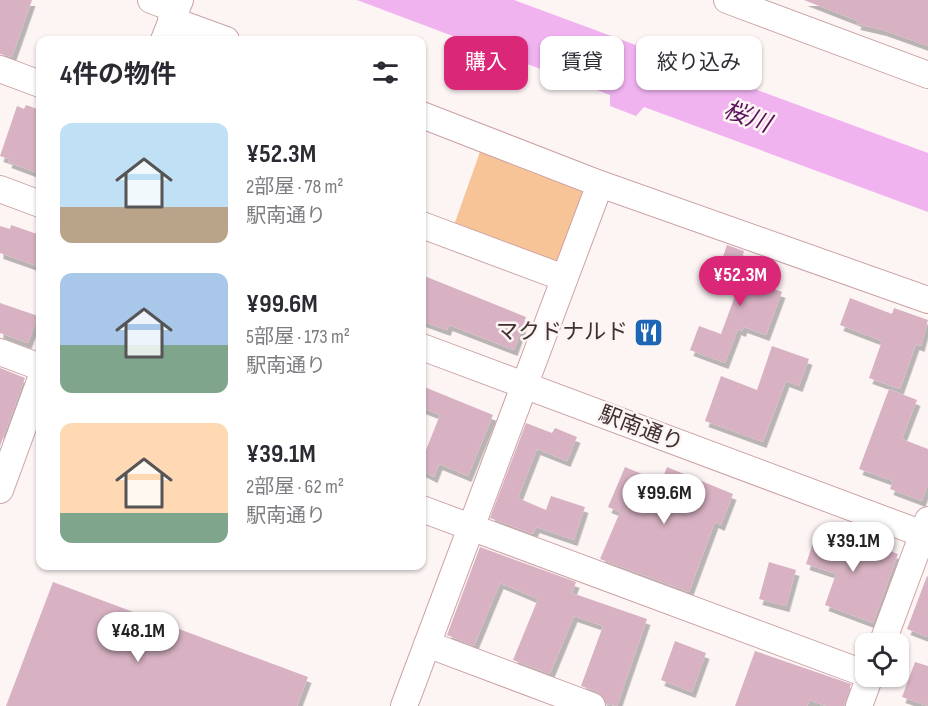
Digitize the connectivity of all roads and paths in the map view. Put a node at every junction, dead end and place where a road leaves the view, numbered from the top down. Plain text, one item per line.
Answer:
1 (151, 0) edge
2 (727, 0) edge
3 (172, 17) edge
4 (217, 36) edge
5 (0, 69) edge
6 (928, 75) edge
7 (36, 82) edge
8 (426, 117) edge
9 (600, 184) junction
10 (0, 189) edge
11 (36, 202) edge
12 (426, 226) edge
13 (564, 278) junction
14 (928, 300) edge
15 (426, 348) edge
16 (0, 352) edge
17 (36, 366) edge
18 (524, 385) junction
19 (36, 392) edge
20 (0, 489) edge
21 (426, 510) edge
22 (471, 527) junction
23 (926, 530) edge
24 (886, 633) edge
25 (427, 644) junction
26 (855, 670) edge
27 (866, 687) edge
28 (404, 706) edge
29 (591, 706) edge
30 (859, 706) edge

1 - 3 street
2 - 6 street
3 - 4 street
5 - 7 street
8 - 9 street
9 - 13 street
9 - 14 street
10 - 11 street
12 - 13 street
13 - 18 street
15 - 18 street, 駅南通り
16 - 17 street
18 - 22 street
18 - 23 street, 駅南通り
19 - 20 street
21 - 22 street
22 - 25 street
22 - 26 street
23 - 24 street
25 - 28 street
25 - 29 street
27 - 30 street

